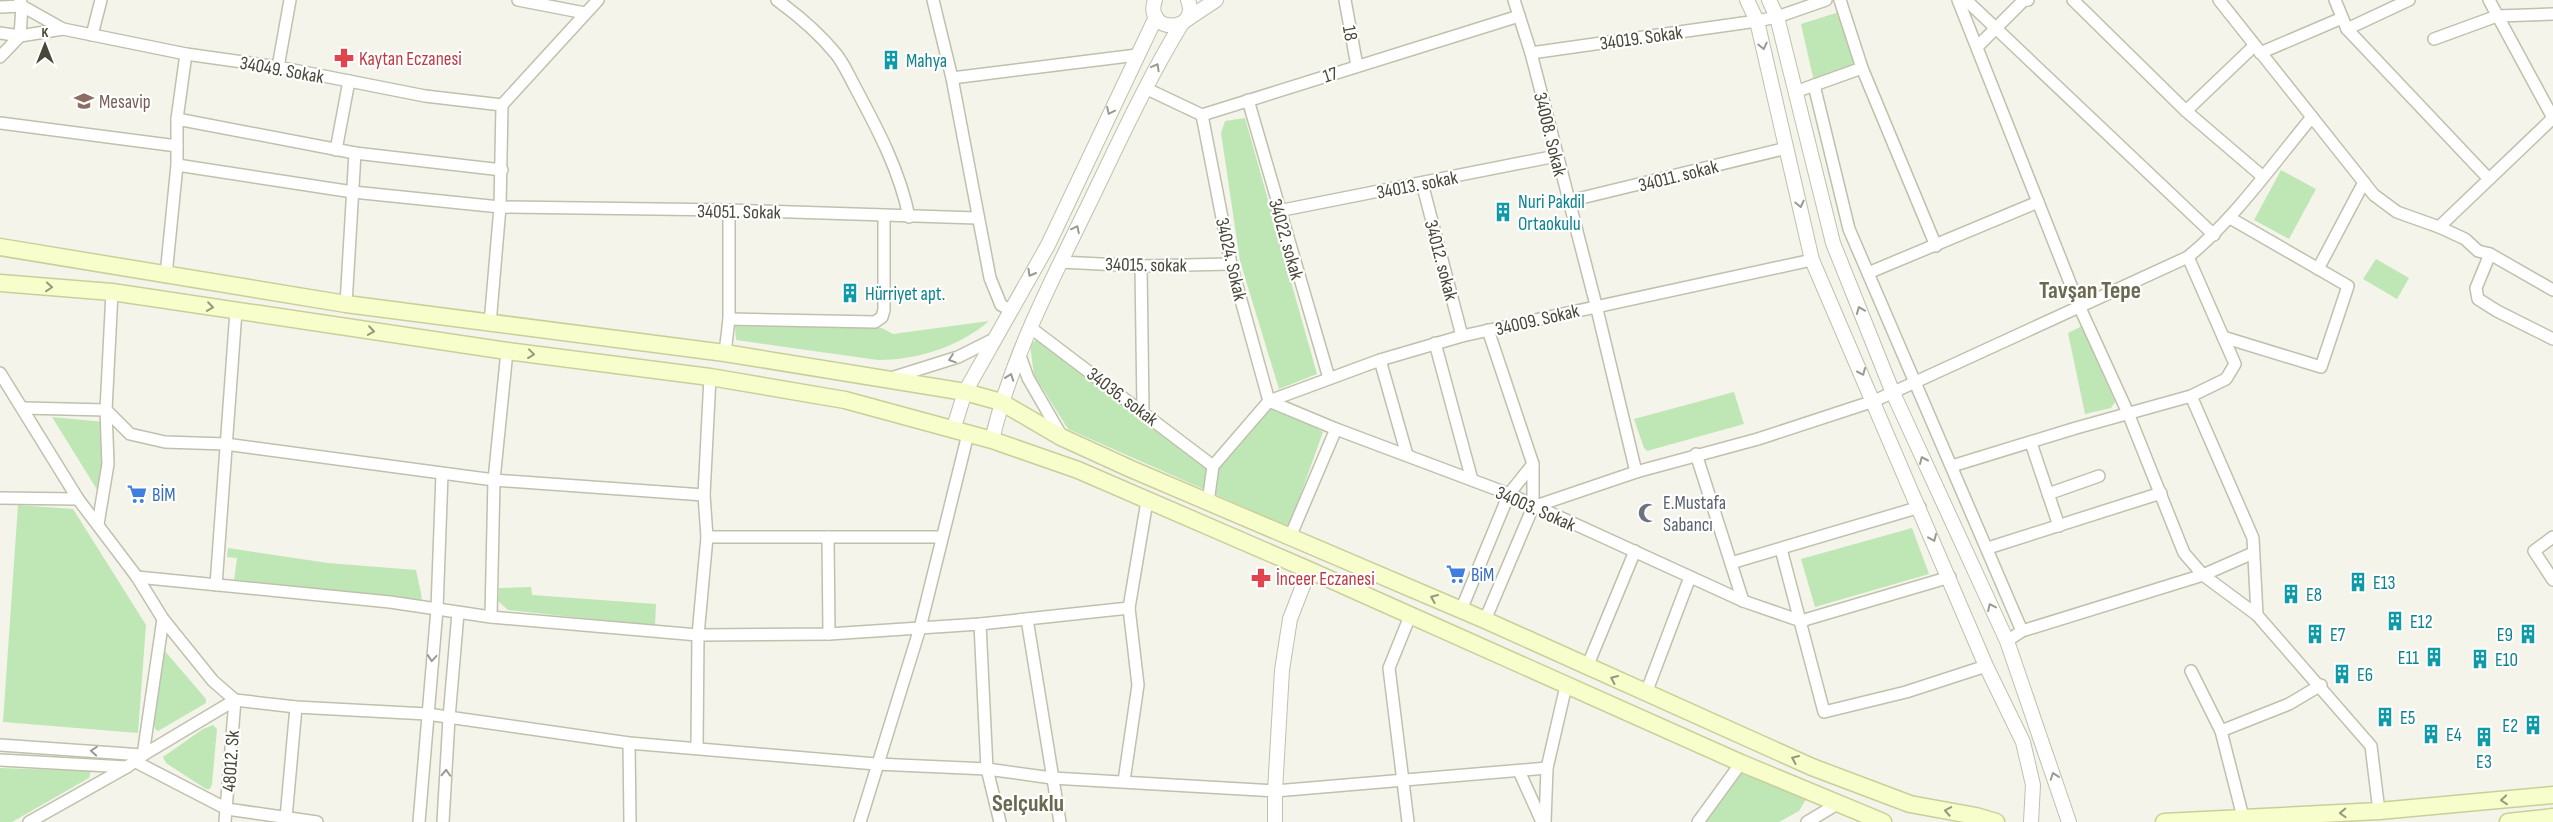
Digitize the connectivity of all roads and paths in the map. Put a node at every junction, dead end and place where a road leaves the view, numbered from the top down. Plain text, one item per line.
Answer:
1 (101, 0) edge
2 (290, 0) edge
3 (518, 0) edge
4 (598, 0) edge
5 (777, 0) edge
6 (933, 0) edge
7 (1188, 0) edge
8 (1216, 0) edge
9 (1345, 0) edge
10 (1514, 0) edge
11 (1747, 0) edge
12 (1769, 0) edge
13 (1826, 0) edge
14 (1840, 0) edge
15 (1958, 0) edge
16 (1966, 0) edge
17 (2028, 0) edge
18 (2073, 0) edge
19 (2219, 0) edge
20 (2335, 0) edge
21 (2409, 0) edge
22 (2490, 0) edge
23 (21, 3) edge
24 (1154, 5) edge
25 (0, 7) edge
26 (585, 13) junction
27 (2553, 14) edge
28 (1518, 16) junction
29 (2497, 16) junction
30 (1777, 17) junction
31 (2342, 18) junction
32 (1754, 21) junction
33 (1184, 22) junction
34 (1995, 29) junction
35 (2347, 29) junction
36 (63, 30) junction
37 (0, 33) edge
38 (92, 35) junction
39 (20, 36) junction
40 (2434, 39) dead end
41 (1977, 47) junction
42 (2257, 49) junction
43 (1531, 53) junction
44 (186, 54) junction
45 (1137, 55) junction
46 (0, 56) edge
47 (1357, 66) junction
48 (278, 67) junction
49 (1862, 68) junction
50 (952, 78) junction
51 (349, 81) junction
52 (1814, 85) junction
53 (1145, 88) junction
54 (1795, 92) junction
55 (1248, 100) junction
56 (502, 105) junction
57 (2186, 111) junction
58 (1202, 115) junction
59 (2312, 117) junction
60 (177, 119) junction
61 (0, 123) edge
62 (177, 146) junction
63 (1787, 148) junction
64 (336, 150) junction
65 (355, 154) junction
66 (1556, 156) junction
67 (176, 165) junction
68 (502, 170) junction
69 (2262, 176) junction
70 (2488, 178) junction
71 (2364, 182) junction
72 (1422, 183) junction
73 (352, 192) junction
74 (1568, 201) junction
75 (2038, 202) junction
76 (500, 208) junction
77 (729, 210) junction
78 (1278, 211) junction
79 (884, 216) junction
80 (909, 217) junction
81 (978, 218) junction
82 (2230, 218) junction
83 (2439, 227) junction
84 (2214, 235) junction
85 (1936, 246) junction
86 (0, 247) edge
87 (2490, 254) junction
88 (2188, 257) junction
89 (1812, 260) junction
90 (1060, 262) junction
91 (1231, 264) junction
92 (1141, 266) junction
93 (2318, 269) junction
94 (1868, 273) junction
95 (166, 275) junction
96 (0, 283) edge
97 (2553, 290) edge
98 (112, 292) junction
99 (346, 304) junction
100 (1596, 305) junction
101 (2080, 308) junction
102 (236, 311) junction
103 (1012, 311) junction
104 (729, 319) junction
105 (490, 324) junction
106 (1031, 328) junction
107 (1488, 330) junction
108 (1462, 336) junction
109 (996, 338) junction
110 (2223, 338) junction
111 (2553, 339) edge
112 (1434, 344) junction
113 (506, 351) junction
114 (726, 353) junction
115 (1019, 353) junction
116 (1380, 360) junction
117 (0, 373) edge
118 (710, 377) junction
119 (1329, 378) junction
120 (889, 379) junction
121 (1915, 384) junction
122 (965, 392) junction
123 (1894, 394) junction
124 (2191, 396) junction
125 (1268, 401) junction
126 (1874, 401) junction
127 (1001, 402) junction
128 (22, 408) junction
129 (106, 410) junction
130 (1143, 411) junction
131 (2128, 413) junction
132 (1336, 430) junction
133 (960, 432) junction
134 (1062, 437) junction
135 (992, 440) junction
136 (2031, 443) junction
137 (225, 444) junction
138 (1696, 454) junction
139 (1407, 455) junction
140 (1533, 464) junction
141 (1213, 466) junction
142 (1952, 466) junction
143 (1636, 472) junction
144 (442, 474) junction
145 (2099, 476) dead end
146 (494, 480) junction
147 (1472, 480) junction
148 (2161, 493) junction
149 (1509, 494) junction
150 (2048, 494) junction
151 (704, 495) junction
152 (0, 498) edge
153 (78, 499) junction
154 (1147, 501) junction
155 (1208, 502) junction
156 (1533, 506) junction
157 (1920, 507) junction
158 (98, 524) junction
159 (2059, 526) junction
160 (707, 537) junction
161 (828, 537) junction
162 (942, 537) junction
163 (1290, 537) junction
164 (2553, 538) edge
165 (1988, 548) junction
166 (1781, 549) junction
167 (1635, 552) junction
168 (2253, 553) junction
169 (1731, 563) junction
170 (1309, 570) junction
171 (2203, 575) junction
172 (137, 577) junction
173 (1690, 577) junction
174 (1950, 577) junction
175 (2553, 580) edge
176 (216, 584) junction
177 (1743, 602) junction
178 (1130, 608) junction
179 (437, 609) junction
180 (1461, 610) junction
181 (458, 613) junction
182 (2257, 615) junction
183 (1410, 616) junction
184 (491, 617) junction
185 (163, 619) junction
186 (1027, 619) junction
187 (1485, 620) junction
188 (1802, 621) junction
189 (980, 624) junction
190 (920, 628) junction
191 (2022, 631) junction
192 (829, 634) junction
193 (698, 635) junction
194 (2007, 640) junction
195 (1986, 666) junction
196 (1586, 667) junction
197 (2191, 671) dead end
198 (2321, 685) junction
199 (1566, 686) junction
200 (1646, 693) junction
201 (235, 700) junction
202 (296, 707) junction
203 (427, 714) junction
204 (449, 718) junction
205 (2221, 731) junction
206 (629, 744) junction
207 (0, 745) edge
208 (697, 747) junction
209 (0, 760) edge
210 (135, 761) junction
211 (1741, 763) junction
212 (876, 764) junction
213 (1547, 768) junction
214 (987, 769) junction
215 (1519, 771) junction
216 (1052, 778) junction
217 (1124, 781) junction
218 (1403, 781) junction
219 (1275, 791) junction
220 (2553, 795) edge
221 (1839, 803) junction
222 (227, 809) junction
223 (2379, 812) junction
224 (2243, 817) junction
225 (286, 818) junction
226 (2553, 818) edge
227 (29, 822) edge
228 (224, 822) edge
229 (317, 822) edge
230 (419, 822) edge
231 (443, 822) edge
232 (630, 822) edge
233 (860, 822) edge
234 (1000, 822) edge
235 (1060, 822) edge
236 (1275, 822) edge
237 (1408, 822) edge
238 (1543, 822) edge
239 (1698, 822) edge
240 (1807, 822) edge
241 (1882, 822) edge
242 (1996, 822) edge
243 (2031, 822) edge
244 (2070, 822) edge
245 (2164, 822) edge
246 (2508, 822) edge

1 - 38 street
2 - 48 street
3 - 26 street
4 - 26 street
5 - 80 street
6 - 50 street
7 - 33 street
8 - 33 street
9 - 47 street, 18
10 - 28 street, 34008. Sokak
11 - 32 street
12 - 30 street
13 - 30 street, 34019. Sokak
14 - 49 street
15 - 41 street
16 - 34 street
17 - 34 street
18 - 57 street
19 - 42 street
20 - 31 street
21 - 35 street
22 - 29 street
23 - 25 street
23 - 36 street
23 - 39 street
24 - 33 street
24 - 45 street
26 - 56 street
27 - 29 street
28 - 43 street, 34008. Sokak
28 - 47 street, 17
29 - 40 street
29 - 70 street
30 - 32 street, 34019. Sokak
30 - 54 street
31 - 35 street
31 - 42 street
32 - 43 street, 34019. Sokak
32 -> 63 street
53 -> 33 street
34 - 41 street
34 - 84 street
35 - 70 street
36 - 38 street, 34049. Sokak
36 - 39 street
37 - 39 street
38 - 44 street, 34049. Sokak
39 - 46 street
41 - 75 street
42 - 57 street
42 - 59 street
43 - 66 street, 34008. Sokak
44 - 48 street, 34049. Sokak
44 - 60 street
45 - 50 street
45 -> 103 street
47 - 55 street, 17
48 - 51 street, 34049. Sokak
49 - 52 street
49 - 85 street
50 - 81 street
51 - 56 street, 34049. Sokak
51 - 64 street
52 - 54 street
52 - 94 street
53 - 58 street
90 -> 53 street
123 -> 54 street
55 - 58 street, 17
55 - 78 street, 34022. sokak
56 - 68 street
57 - 69 street
58 - 91 street, 34024. Sokak
59 - 69 street
59 - 71 street
60 - 62 street
60 - 64 street
61 - 62 street
62 - 67 street
63 - 74 street, 34011. sokak
63 -> 89 street
64 - 65 street
65 - 68 street
65 - 73 street
66 - 72 street, 34013. sokak
66 - 74 street, 34008. Sokak
67 - 73 street, 34051. Sokak
67 - 95 street
68 - 76 street
69 - 82 street
70 - 83 street
71 - 83 street
71 - 93 street
72 - 78 street, 34013. sokak
72 - 108 street, 34012. sokak
73 - 76 street, 34051. Sokak
73 - 99 street
74 - 100 street, 34008. Sokak
75 - 85 street
75 - 101 street
76 - 77 street, 34051. Sokak
76 - 105 street
77 - 79 street, 34051. Sokak
77 - 104 street
78 - 119 street, 34022. sokak
79 - 80 street, 34051. Sokak
79 - 104 street
80 - 81 street, 34051. Sokak
81 - 103 street
82 - 84 street
82 - 93 street
83 - 87 street
84 - 88 street
85 - 94 street
86 - 95 main road
87 - 97 street
87 - 111 street
88 - 101 street
88 - 110 street
89 - 100 street, 34009. Sokak
89 -> 126 street
90 - 92 street, 34015. sokak
90 - 106 street
91 - 92 street, 34015. sokak
91 - 125 street, 34024. Sokak
92 - 130 street
93 - 110 street
94 - 121 street
95 - 99 main road
96 -> 98 main road
98 -> 102 main road
98 - 129 street
99 - 105 main road
100 - 107 street, 34009. Sokak
100 - 143 street, 34008. Sokak
101 - 121 street
101 - 131 street
102 -> 113 main road
102 - 137 street
103 - 109 street
104 - 114 street
105 - 114 main road
106 - 115 street
106 - 130 street, 34036. sokak
107 - 108 street, 34009. Sokak
107 - 140 street
108 - 112 street, 34009. Sokak
109 -> 120 street
109 - 122 street
110 - 124 street
112 - 116 street, 34009. Sokak
112 - 147 street
113 -> 118 main road
113 - 146 street
114 - 120 main road
127 -> 115 street
115 - 134 street
116 - 119 street, 34009. Sokak
116 - 139 street
117 - 128 street
118 - 133 main road
118 - 151 street
119 - 125 street, 34009. Sokak
120 - 122 main road
121 - 123 street
121 - 142 street
122 - 127 main road
122 - 133 street
123 - 126 street
194 -> 123 street
124 - 131 street
124 - 168 street
125 - 132 street, 34003. Sokak
125 - 141 street
126 - 138 street
126 - 157 street
127 - 134 main road
127 - 135 street
128 - 129 street
128 - 153 street
129 - 137 street
129 - 158 street
130 - 141 street, 34036. sokak
131 - 136 street
131 - 148 street
132 - 139 street, 34003. Sokak
132 - 163 street
133 - 135 main road
133 - 162 street
134 - 155 main road
135 - 154 main road
136 - 142 street
136 - 150 street
137 - 144 street
137 - 176 street
138 - 143 street
138 - 169 street
139 - 147 street, 34003. Sokak
140 - 149 street
140 - 156 street
141 - 155 street
142 - 165 street
143 - 156 street
144 - 146 street
144 - 179 street
145 - 150 street
146 - 151 street
146 - 184 street
147 - 149 street, 34003. Sokak
148 - 159 street
148 - 171 street
149 - 156 street, 34003. Sokak
149 - 180 street
150 - 159 street
151 - 160 street
152 - 153 street
153 - 158 street
154 - 170 main road
154 - 178 street
155 - 163 main road
156 - 167 street, 34003. Sokak
156 - 187 street
157 - 166 street
157 -> 174 street
158 - 172 street
159 - 165 street
160 - 161 street
160 - 193 street
161 - 162 street
161 - 192 street
162 - 190 street
180 -> 163 main road
164 - 175 street
165 - 191 street
166 - 169 street
166 - 188 street
167 - 173 street, 34003. Sokak
167 - 196 street
168 - 171 street
168 - 182 street
169 - 177 street
170 - 183 main road
170 - 219 street
171 - 182 street
171 - 191 street
172 - 176 street
172 - 185 street
173 - 177 street, 34003. Sokak
173 - 200 street
174 - 188 street
174 - 195 street
176 - 179 street
177 - 188 street, 34003. Sokak
178 - 186 street
178 - 217 street
179 - 181 street
179 -> 203 street
180 - 187 main road
181 - 184 street
181 - 204 street
182 - 198 street
183 - 199 main road
183 - 218 street
184 - 193 street
185 - 201 street
185 - 210 street
186 - 189 street
186 - 216 street
187 - 196 main road
188 - 195 street
189 - 190 street
189 - 214 street
190 - 192 street
190 - 212 street
191 - 194 street
192 - 193 street
193 - 208 street
244 -> 194 street
195 - 243 street
200 -> 196 main road
197 - 205 street
198 - 205 street
198 - 223 street
199 - 211 main road
199 - 213 street
242 -> 200 main road
201 - 202 street
201 - 210 street
201 - 222 street, 48012. Sk
202 - 203 street
202 - 225 street
203 - 204 street
203 - 230 street
204 - 206 street
231 -> 204 street
205 - 224 street
206 - 208 street
206 - 232 street
210 -> 207 street
208 - 212 street
209 - 210 street
210 - 222 street
210 - 227 street
211 - 221 main road
211 - 239 street
212 - 214 street
212 - 233 street
213 - 215 street
213 - 238 street
214 - 216 street
214 - 234 street
215 - 218 street
215 - 238 street
216 - 217 street
216 - 235 street
217 - 219 street
218 - 219 street
218 - 237 street
219 - 236 street
220 -> 223 main road
221 - 240 street
221 - 241 main road
222 - 225 street
222 - 228 street, 48012. Sk
223 -> 224 main road
224 - 245 main road
225 - 229 street
226 - 246 main road

